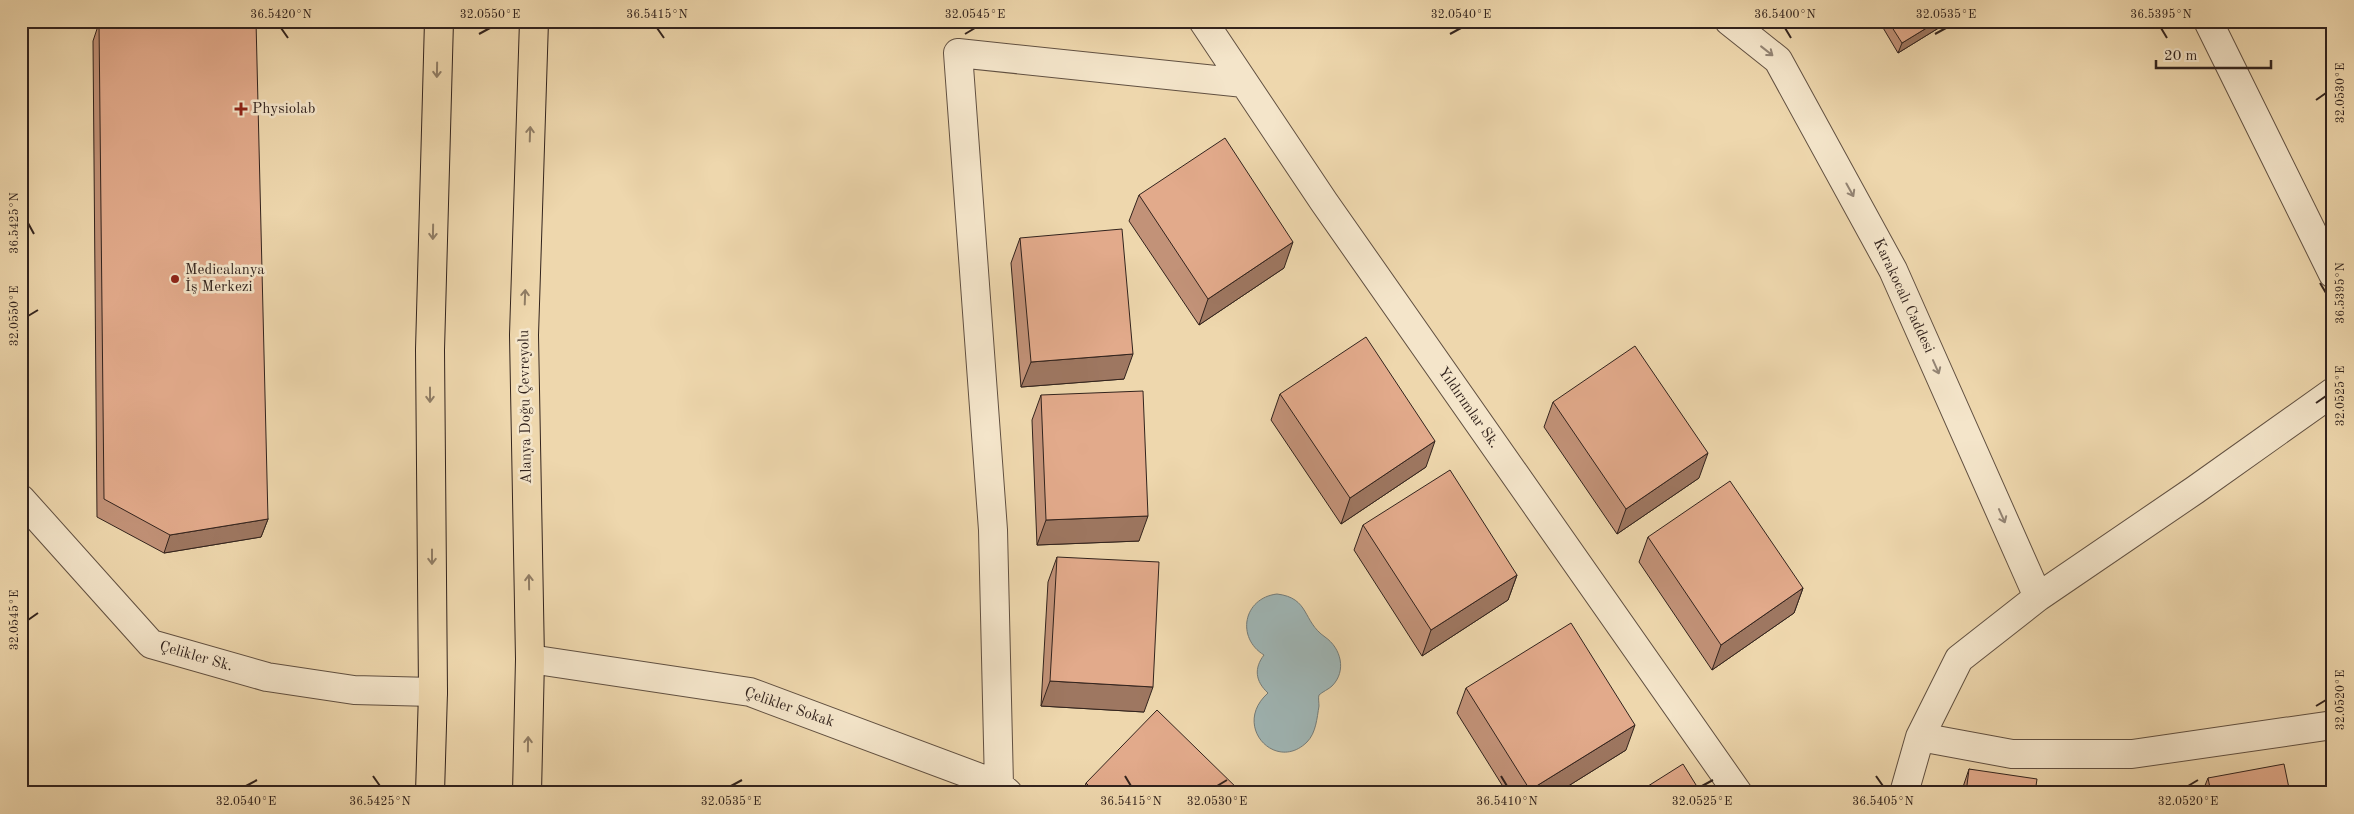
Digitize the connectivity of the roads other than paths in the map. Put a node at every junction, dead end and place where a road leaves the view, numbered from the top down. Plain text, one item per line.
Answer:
1 (439, 21) edge
2 (534, 21) edge
3 (1203, 21) edge
4 (1729, 21) edge
5 (2208, 21) edge
6 (1244, 83) junction
7 (2333, 274) edge
8 (2333, 392) edge
9 (21, 499) edge
10 (2038, 597) junction
11 (530, 659) junction
12 (433, 692) junction
13 (2333, 725) edge
14 (1920, 737) junction
15 (1003, 789) edge
16 (430, 793) edge
17 (527, 793) edge
18 (1738, 793) edge
19 (1904, 793) edge

1 -> 12 highway
11 -> 2 highway, Alanya Doğu Çevreyolu
3 - 6 street, Yıldırımlar Sk.
4 -> 10 street, Karakocalı Caddesi
5 - 7 street
6 - 15 street
6 - 18 street, Yıldırımlar Sk.
8 - 10 street
9 - 12 street, Çelikler Sk.
10 - 14 street
11 - 15 street, Çelikler Sokak
17 -> 11 highway, Alanya Doğu Çevreyolu
12 - 16 highway
13 - 14 street
14 - 19 street

